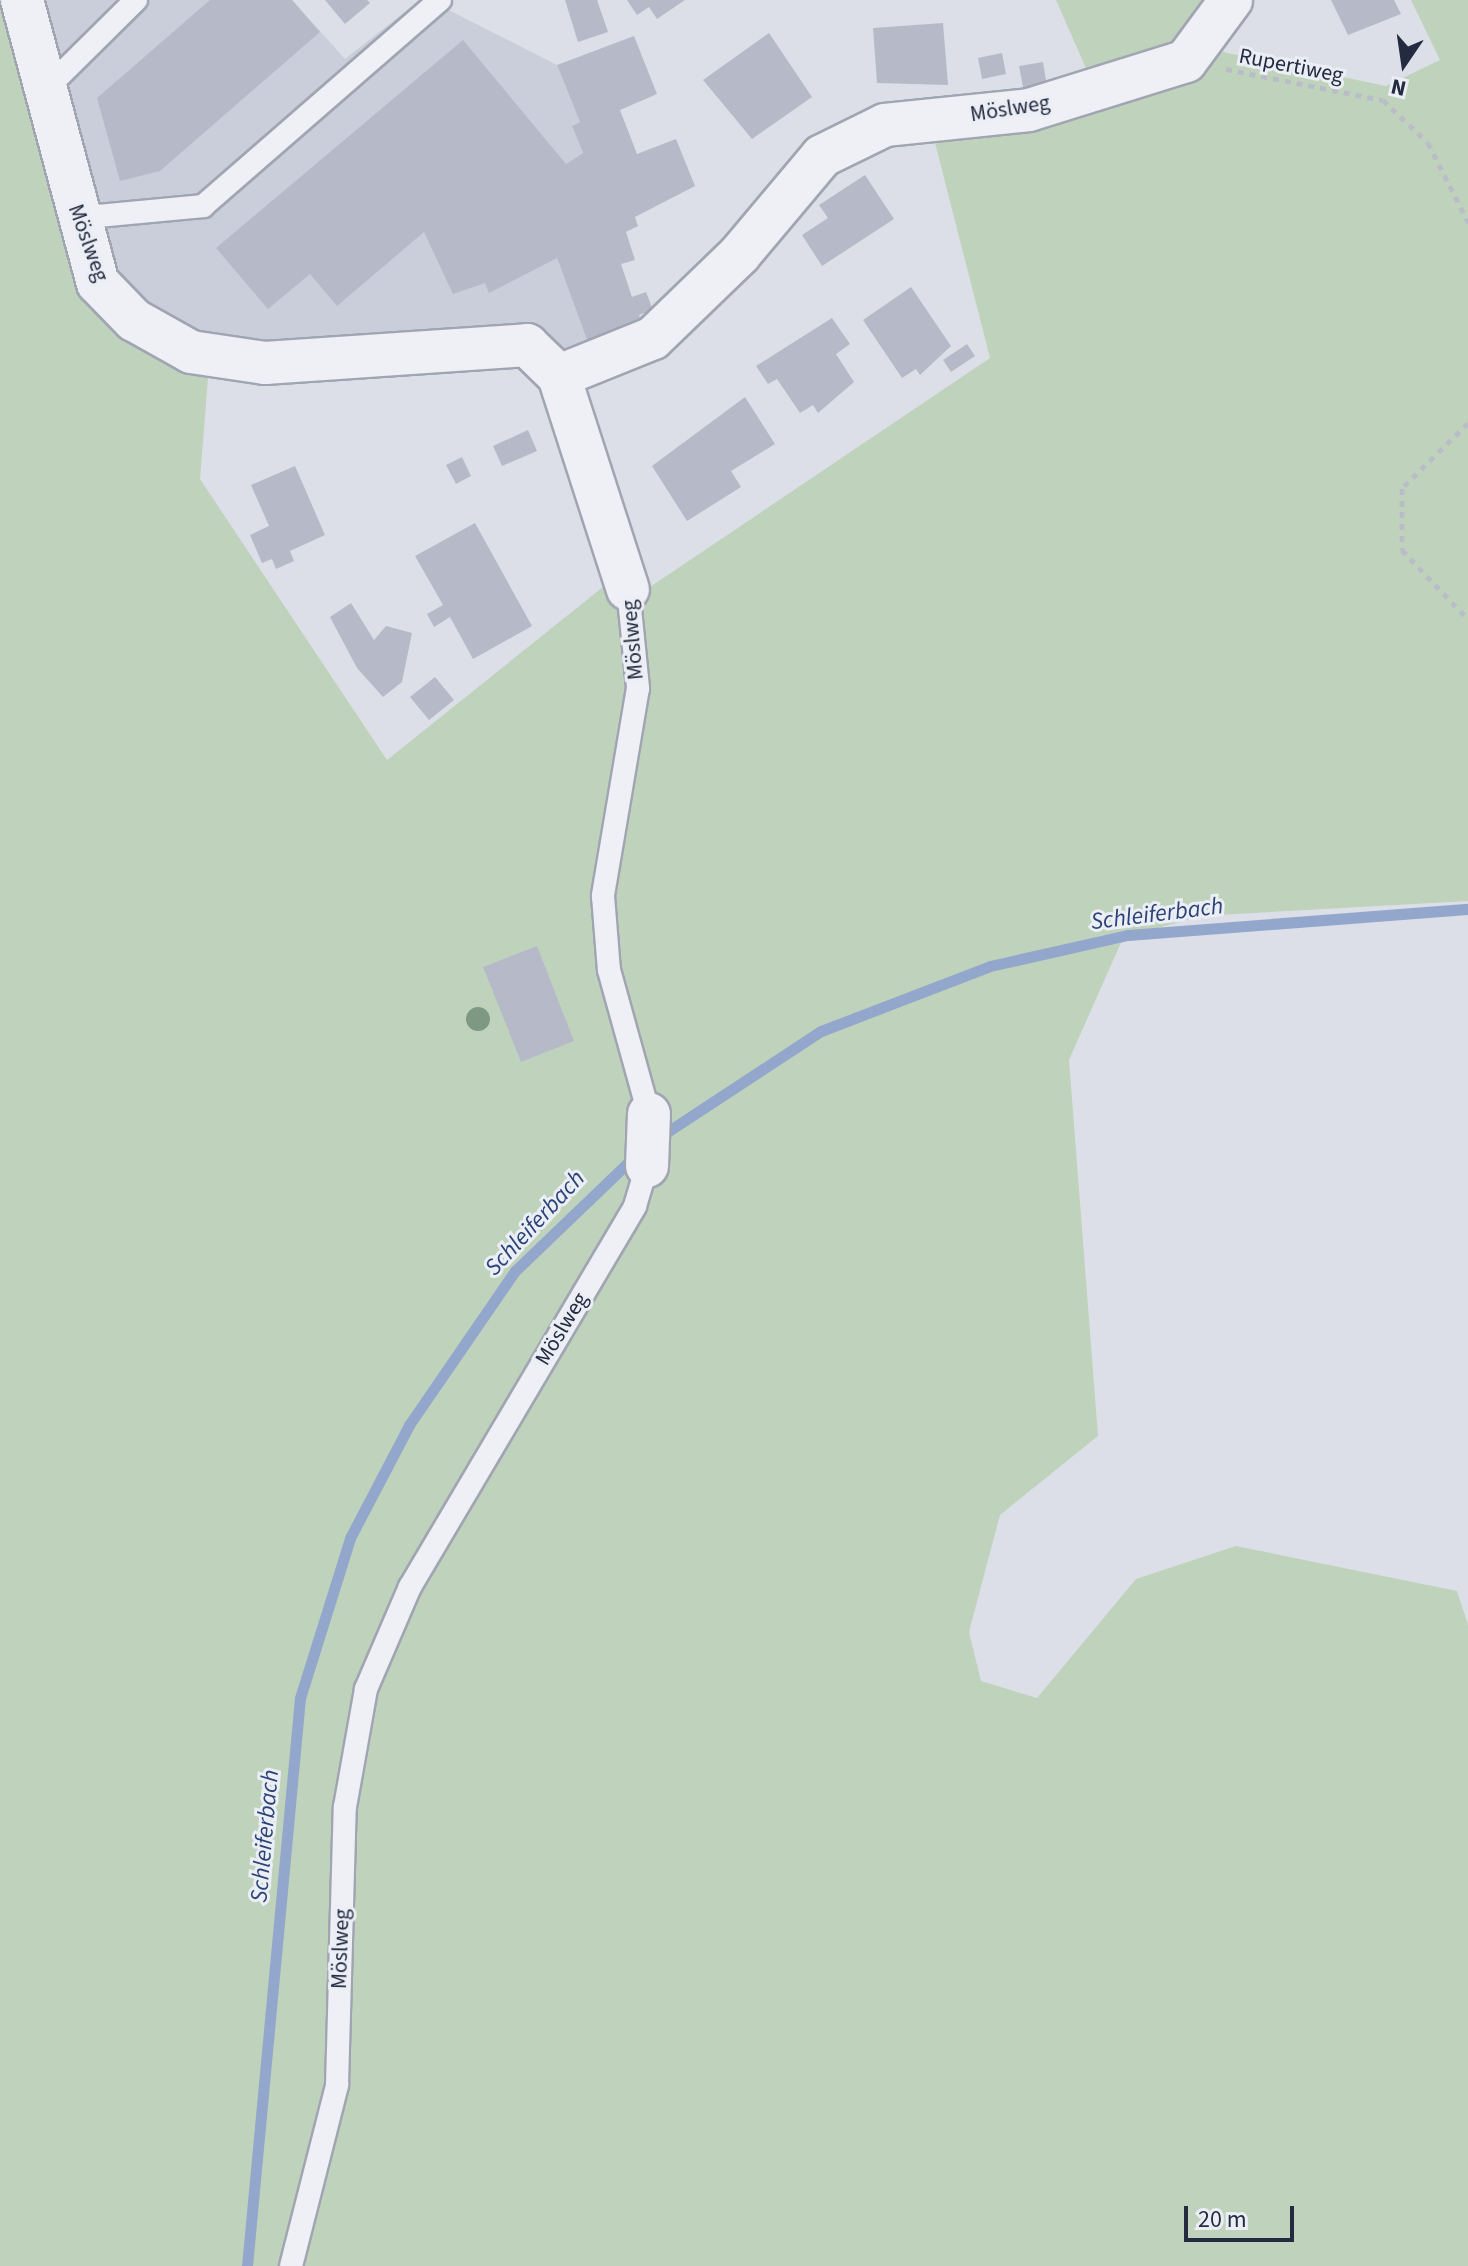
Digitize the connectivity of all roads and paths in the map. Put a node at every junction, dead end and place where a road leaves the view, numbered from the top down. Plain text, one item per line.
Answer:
1 (136, 0) edge
2 (440, 0) edge
3 (1231, 0) edge
4 (26, 2) edge
5 (1186, 61) junction
6 (45, 90) junction
7 (77, 218) junction
8 (1468, 222) edge
9 (559, 376) junction
10 (1468, 423) edge
11 (628, 589) joint
12 (1468, 619) edge
13 (649, 1114) joint
14 (647, 1166) joint
15 (291, 2266) edge

1 - 6 lane
2 - 7 lane
3 - 5 street
4 - 6 street, Möslweg
5 - 8 path, Rupertiweg
5 - 9 street, Möslweg
6 - 7 street, Möslweg
7 - 9 street, Möslweg
9 - 11 street, Möslweg
10 - 12 path
11 - 13 lane, Möslweg
13 - 14 street, Möslweg
14 - 15 lane, Möslweg

